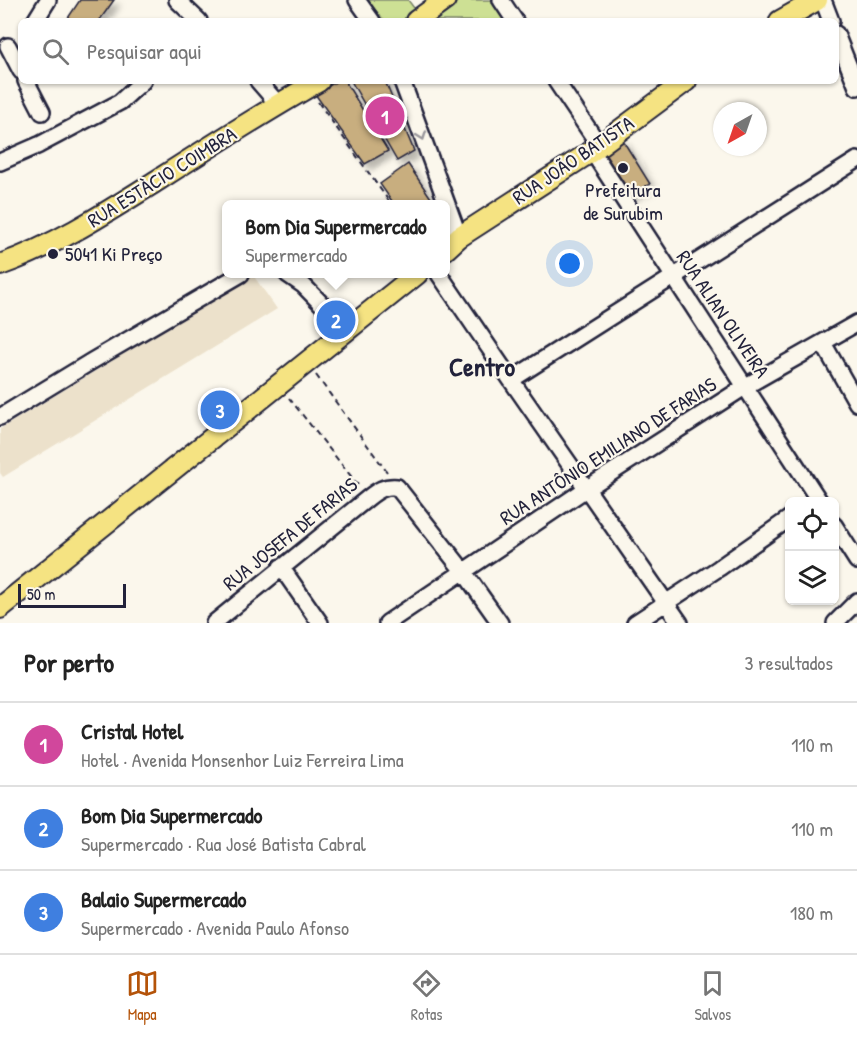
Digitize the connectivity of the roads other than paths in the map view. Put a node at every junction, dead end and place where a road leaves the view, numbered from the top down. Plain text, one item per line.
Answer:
1 (48, 0) edge
2 (177, 0) edge
3 (357, 0) edge
4 (445, 0) edge
5 (501, 0) edge
6 (817, 0) edge
7 (823, 0) edge
8 (37, 18) edge
9 (195, 18) edge
10 (370, 18) edge
11 (420, 18) edge
12 (513, 18) edge
13 (785, 18) edge
14 (830, 18) edge
15 (18, 39) edge
16 (839, 42) edge
17 (4, 49) edge
18 (18, 67) edge
19 (28, 84) edge
20 (140, 84) edge
21 (261, 84) edge
22 (313, 84) edge
23 (403, 84) edge
24 (558, 84) edge
25 (682, 84) edge
26 (857, 87) edge
27 (278, 104) junction
28 (42, 112) dead end
29 (596, 148) junction
30 (857, 160) edge
31 (0, 162) edge
32 (439, 200) edge
33 (452, 243) edge
34 (0, 265) edge
35 (233, 278) edge
36 (294, 278) edge
37 (411, 278) edge
38 (442, 278) edge
39 (673, 278) junction
40 (857, 323) edge
41 (346, 330) junction
42 (823, 343) junction
43 (511, 380) junction
44 (746, 386) junction
45 (857, 403) edge
46 (0, 417) edge
47 (586, 489) junction
48 (814, 497) edge
49 (785, 521) edge
50 (839, 533) edge
51 (857, 561) edge
52 (281, 567) junction
53 (464, 572) junction
54 (857, 601) edge
55 (665, 602) junction
56 (0, 608) edge
57 (214, 623) edge
58 (321, 623) edge
59 (387, 623) edge
60 (501, 623) edge
61 (635, 623) edge
62 (680, 623) edge
63 (835, 623) edge

1 - 8 street
2 - 9 street
3 - 10 street
4 - 11 main road
5 - 12 street
6 - 13 main road
7 - 14 street
15 - 17 street
16 - 26 street
17 - 18 street
19 - 28 street
20 - 31 street
21 - 27 street
22 - 27 main road, RUA ESTÀCIO COIMBRA
23 -> 32 street
24 - 29 street, RUA ALIAN OLIVEIRA
25 - 29 main road, RUA JOÃO BATISTA
27 - 34 main road, RUA ESTÀCIO COIMBRA
29 - 33 main road, RUA JOÃO BATISTA
29 - 39 street, RUA ALIAN OLIVEIRA
30 - 39 street
35 - 46 street
36 - 41 street
37 - 41 main road
38 - 43 street
39 - 43 street
39 - 44 street, RUA ALIAN OLIVEIRA
40 - 42 street, RUA ANTÔNIO EMILIANO DE FARIAS
41 - 56 main road
42 - 44 street, RUA ANTÔNIO EMILIANO DE FARIAS
42 - 45 street
43 - 47 street
44 - 47 street, RUA ANTÔNIO EMILIANO DE FARIAS
44 - 48 street, RUA ALIAN OLIVEIRA
47 - 53 street, RUA ANTÔNIO EMILIANO DE FARIAS
47 - 55 street
49 - 55 street
50 - 51 street
52 - 53 street, RUA JOSEFA DE FARIAS
52 - 57 street, RUA JOSEFA DE FARIAS
52 - 58 street
53 - 59 street, RUA ANTÔNIO EMILIANO DE FARIAS
53 - 60 street
54 - 63 street
55 - 61 street
55 - 62 street

